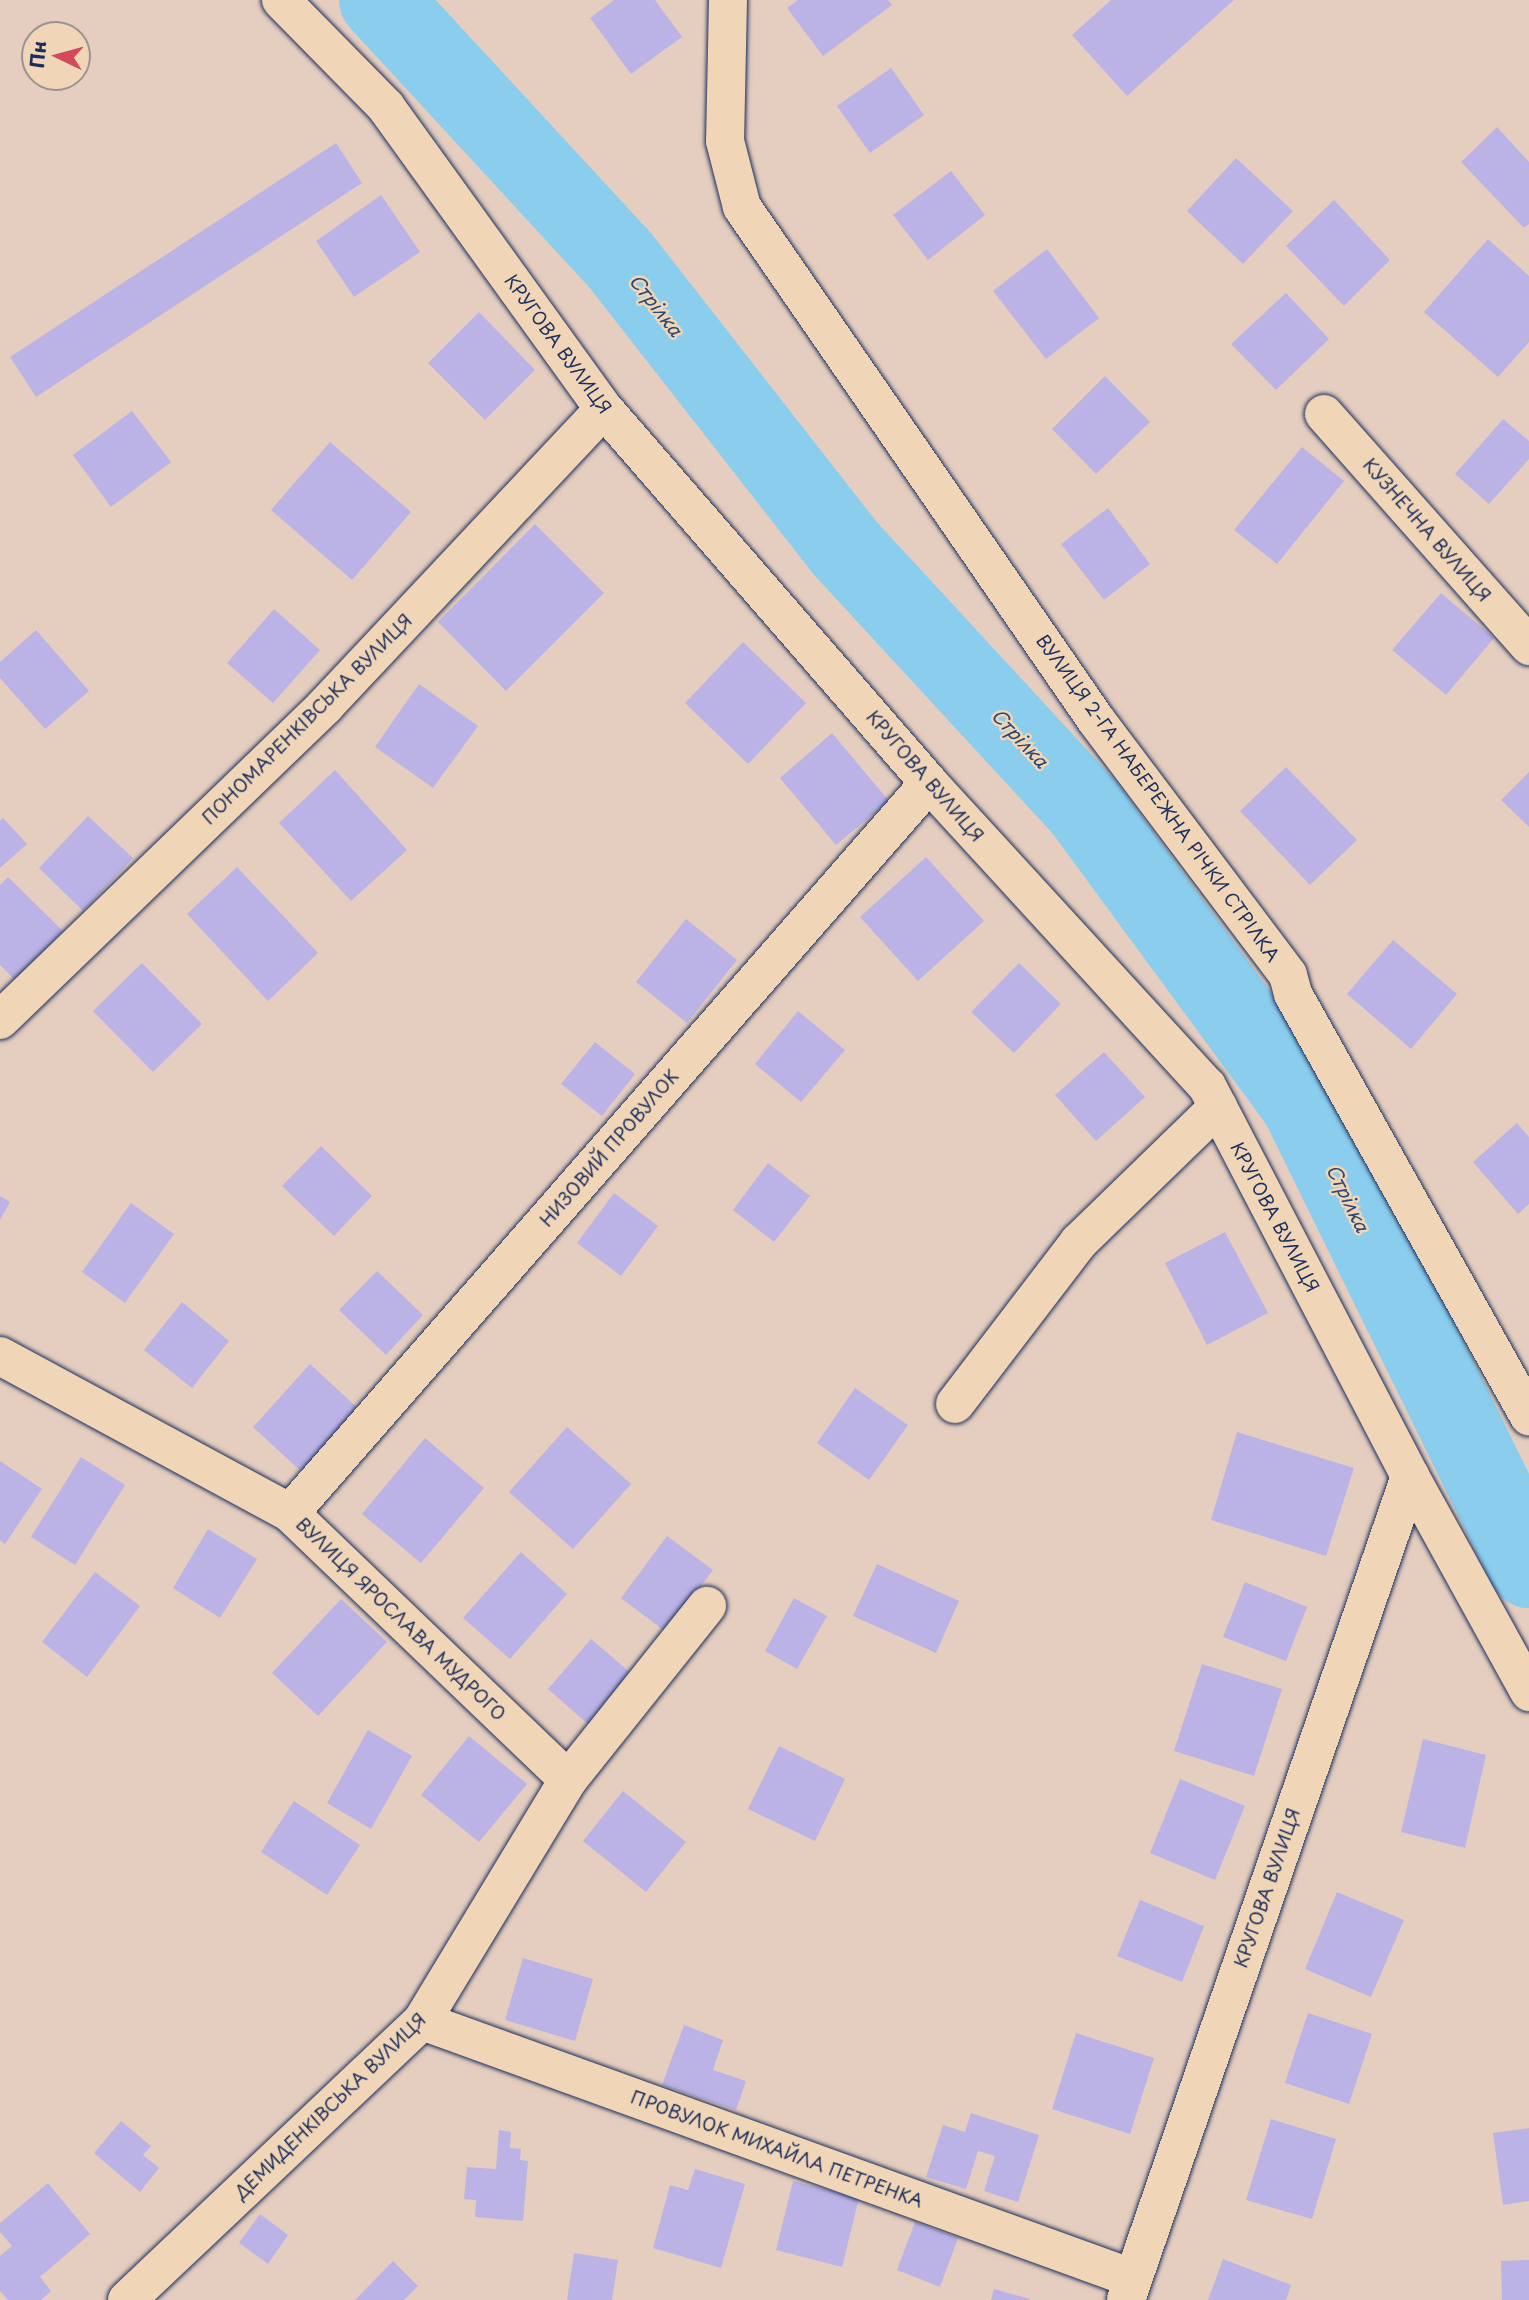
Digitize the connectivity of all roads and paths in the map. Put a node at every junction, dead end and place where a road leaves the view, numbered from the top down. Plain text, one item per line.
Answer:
1 (281, 0) edge
2 (728, 0) edge
3 (604, 409) junction
4 (1324, 414) dead end
5 (1529, 646) edge
6 (929, 782) junction
7 (0, 1020) edge
8 (1217, 1107) junction
9 (0, 1356) edge
10 (955, 1404) dead end
11 (1529, 1417) edge
12 (1410, 1476) junction
13 (290, 1513) junction
14 (707, 1605) dead end
15 (1529, 1692) edge
16 (568, 1780) junction
17 (422, 2021) junction
18 (1129, 2289) edge
19 (127, 2300) edge

1 - 3 street, КРУГОВА ВУЛИЦЯ
2 - 11 street, ВУЛИЦЯ 2-ГА НАБЕРЕЖНА РІЧКИ СТРІЛКА
3 - 6 street, КРУГОВА ВУЛИЦЯ
3 - 7 street, ПОНОМАРЕНКІВСЬКА ВУЛИЦЯ
4 - 5 street, КУЗНЕЧНА ВУЛИЦЯ
6 - 8 street, КРУГОВА ВУЛИЦЯ
6 - 13 street, НИЗОВИЙ ПРОВУЛОК
8 - 10 street
8 - 12 street, КРУГОВА ВУЛИЦЯ
9 - 13 street, ВУЛИЦЯ ЯРОСЛАВА МУДРОГО
12 - 15 street, КРУГОВА ВУЛИЦЯ
12 - 18 street, КРУГОВА ВУЛИЦЯ
13 - 16 street, ВУЛИЦЯ ЯРОСЛАВА МУДРОГО
14 - 16 street, ДЕМИДЕНКІВСЬКА ВУЛИЦЯ
16 - 17 street, ДЕМИДЕНКІВСЬКА ВУЛИЦЯ
17 - 18 street, ПРОВУЛОК МИХАЙЛА ПЕТРЕНКА
17 - 19 street, ДЕМИДЕНКІВСЬКА ВУЛИЦЯ

